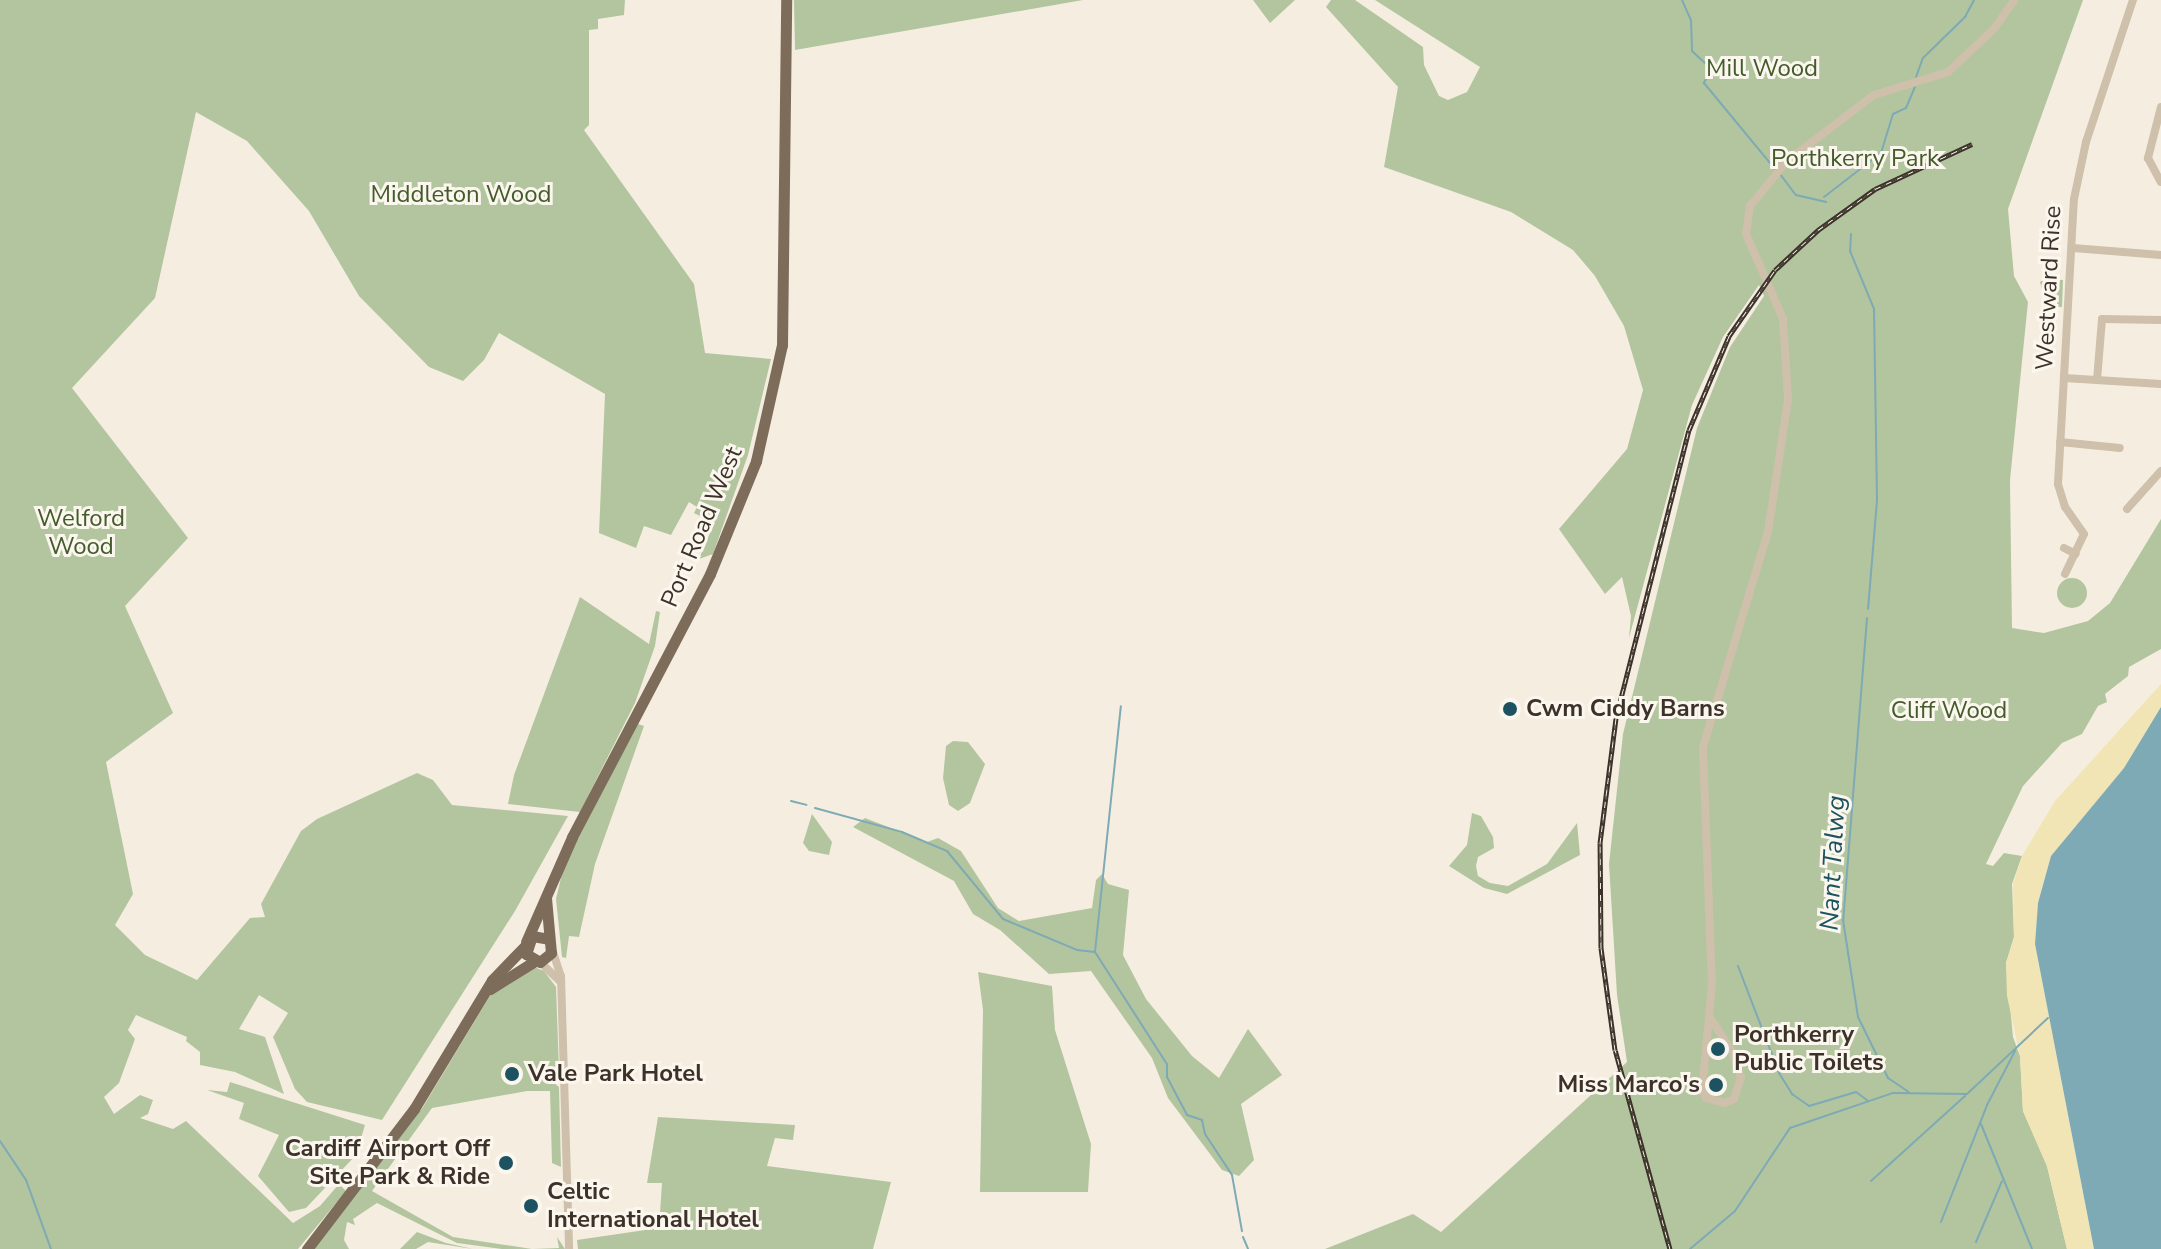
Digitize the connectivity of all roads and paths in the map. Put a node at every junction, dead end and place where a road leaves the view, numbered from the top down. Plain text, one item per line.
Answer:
1 (786, 0) edge
2 (2014, 0) edge
3 (2133, 0) edge
4 (2161, 107) edge
5 (2161, 182) edge
6 (2073, 248) junction
7 (2161, 255) edge
8 (2161, 320) edge
9 (2064, 378) junction
10 (2097, 380) junction
11 (2161, 384) edge
12 (2060, 442) junction
13 (2120, 448) dead end
14 (2161, 471) edge
15 (2127, 509) dead end
16 (2064, 548) dead end
17 (2076, 554) junction
18 (2065, 574) dead end
19 (546, 897) junction
20 (525, 944) junction
21 (550, 944) junction
22 (538, 961) junction
23 (560, 981) junction
24 (490, 989) junction
25 (1711, 1019) junction
26 (307, 1249) edge
27 (569, 1249) edge

1 - 19 main road, Port Road West
2 - 25 street
3 - 6 street, Westward Rise
4 - 5 street
6 - 7 street
6 - 9 street, Westward Rise
8 - 10 street
9 - 10 street
9 - 12 street, Westward Rise
10 - 11 street
12 - 13 street
12 - 17 street, Westward Rise
14 - 15 street
16 - 17 street
17 - 18 street, Westward Rise
19 - 20 main road, Port Road West
19 - 21 main road
20 - 21 main road
20 - 22 main road
20 - 24 main road, Port Road West
21 - 22 main road
21 - 23 street
22 - 23 street
22 - 24 main road
23 - 27 street
24 - 26 main road, Port Road West
25 - 25 street

